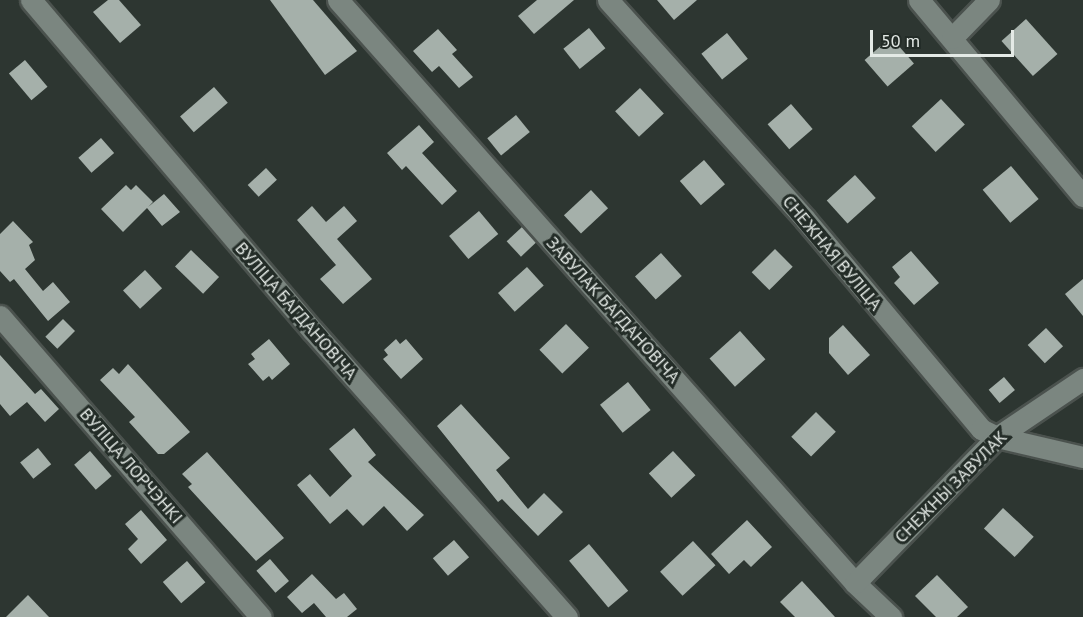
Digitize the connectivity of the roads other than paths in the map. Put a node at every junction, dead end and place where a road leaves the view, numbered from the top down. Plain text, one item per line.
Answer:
1 (31, 0) edge
2 (338, 0) edge
3 (608, 0) edge
4 (919, 0) edge
5 (989, 0) edge
6 (952, 38) junction
7 (1083, 196) edge
8 (0, 316) edge
9 (1083, 379) edge
10 (997, 437) junction
11 (1083, 457) edge
12 (855, 583) junction
13 (261, 617) edge
14 (567, 617) edge
15 (891, 617) edge

1 - 14 street, ВУЛІЦА БАГДАНОВІЧА
2 - 12 street, ЗАВУЛАК БАГДАНОВІЧА
3 - 10 street, СНЕЖНАЯ ВУЛІЦА
4 - 6 street
5 - 6 street
6 - 7 street
8 - 13 street, ВУЛІЦА ЛОРЧЭНКІ
9 - 10 street, СНЕЖНЫ ЗАВУЛАК
10 - 11 street, СНЕЖНАЯ ВУЛІЦА
10 - 12 street, СНЕЖНЫ ЗАВУЛАК
12 - 15 street, ЗАВУЛАК БАГДАНОВІЧА

